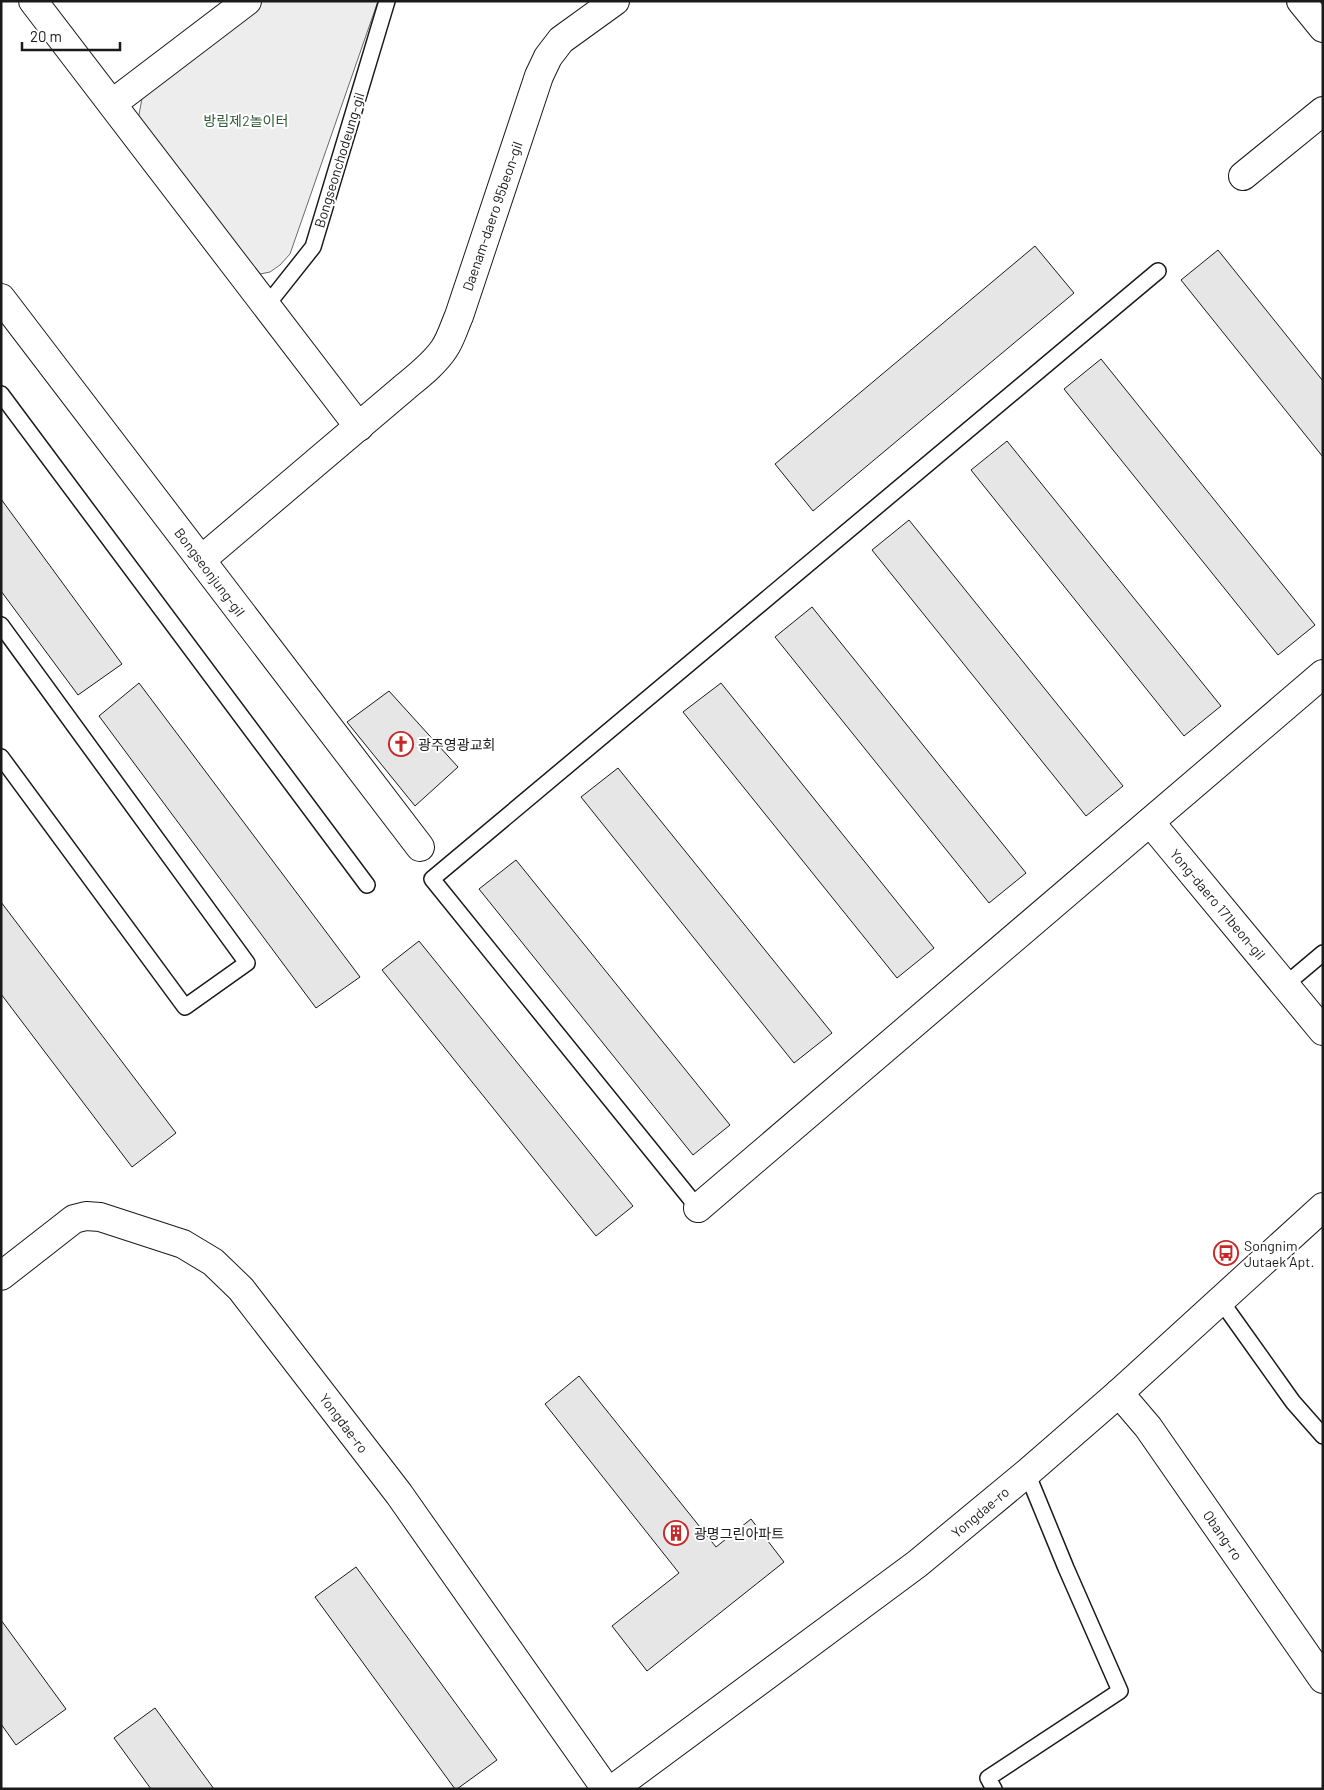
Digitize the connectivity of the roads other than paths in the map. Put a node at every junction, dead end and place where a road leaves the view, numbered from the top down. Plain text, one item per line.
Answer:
1 (33, 1) edge
2 (247, 1) edge
3 (387, 1) edge
4 (615, 1) edge
5 (1301, 1) edge
6 (1323, 28) edge
7 (113, 103) junction
8 (1323, 111) edge
9 (1243, 176) dead end
10 (1158, 271) dead end
11 (1, 298) edge
12 (268, 305) junction
13 (1, 394) edge
14 (359, 427) junction
15 (201, 560) junction
16 (1, 625) edge
17 (1323, 674) edge
18 (1, 757) edge
19 (1150, 822) junction
20 (420, 847) dead end
21 (367, 885) dead end
22 (1323, 953) edge
23 (1285, 985) junction
24 (1323, 1031) edge
25 (1323, 1207) edge
26 (698, 1208) joint
27 (1, 1276) edge
28 (1221, 1301) junction
29 (1119, 1393) junction
30 (1323, 1436) edge
31 (1027, 1473) junction
32 (1323, 1679) edge
33 (606, 1789) edge
34 (613, 1789) edge
35 (994, 1789) edge

1 - 7 street
2 - 7 street
3 - 12 lane, Bongseonchodeung-gil
4 - 14 street, Daenam-daero 95beon-gil
5 - 6 street
7 - 12 street
8 - 9 street
10 - 26 lane
11 - 15 street, Bongseonjung-gil
12 - 14 street
13 - 21 lane
14 - 15 street, Daenam-daero 95beon-gil
15 - 20 street, Bongseonjung-gil
16 - 18 lane
17 - 19 street
19 - 23 street, Yong-daero 171beon-gil
19 - 26 street
22 - 23 lane
23 - 24 street, Yong-daero 171beon-gil
25 - 28 street, Yongdae-ro
27 - 33 street, Yongdae-ro
28 - 29 street, Yongdae-ro
28 - 30 lane
29 - 31 street, Yongdae-ro
29 - 32 street, Obang-ro
31 - 34 street, Yongdae-ro
31 - 35 lane

